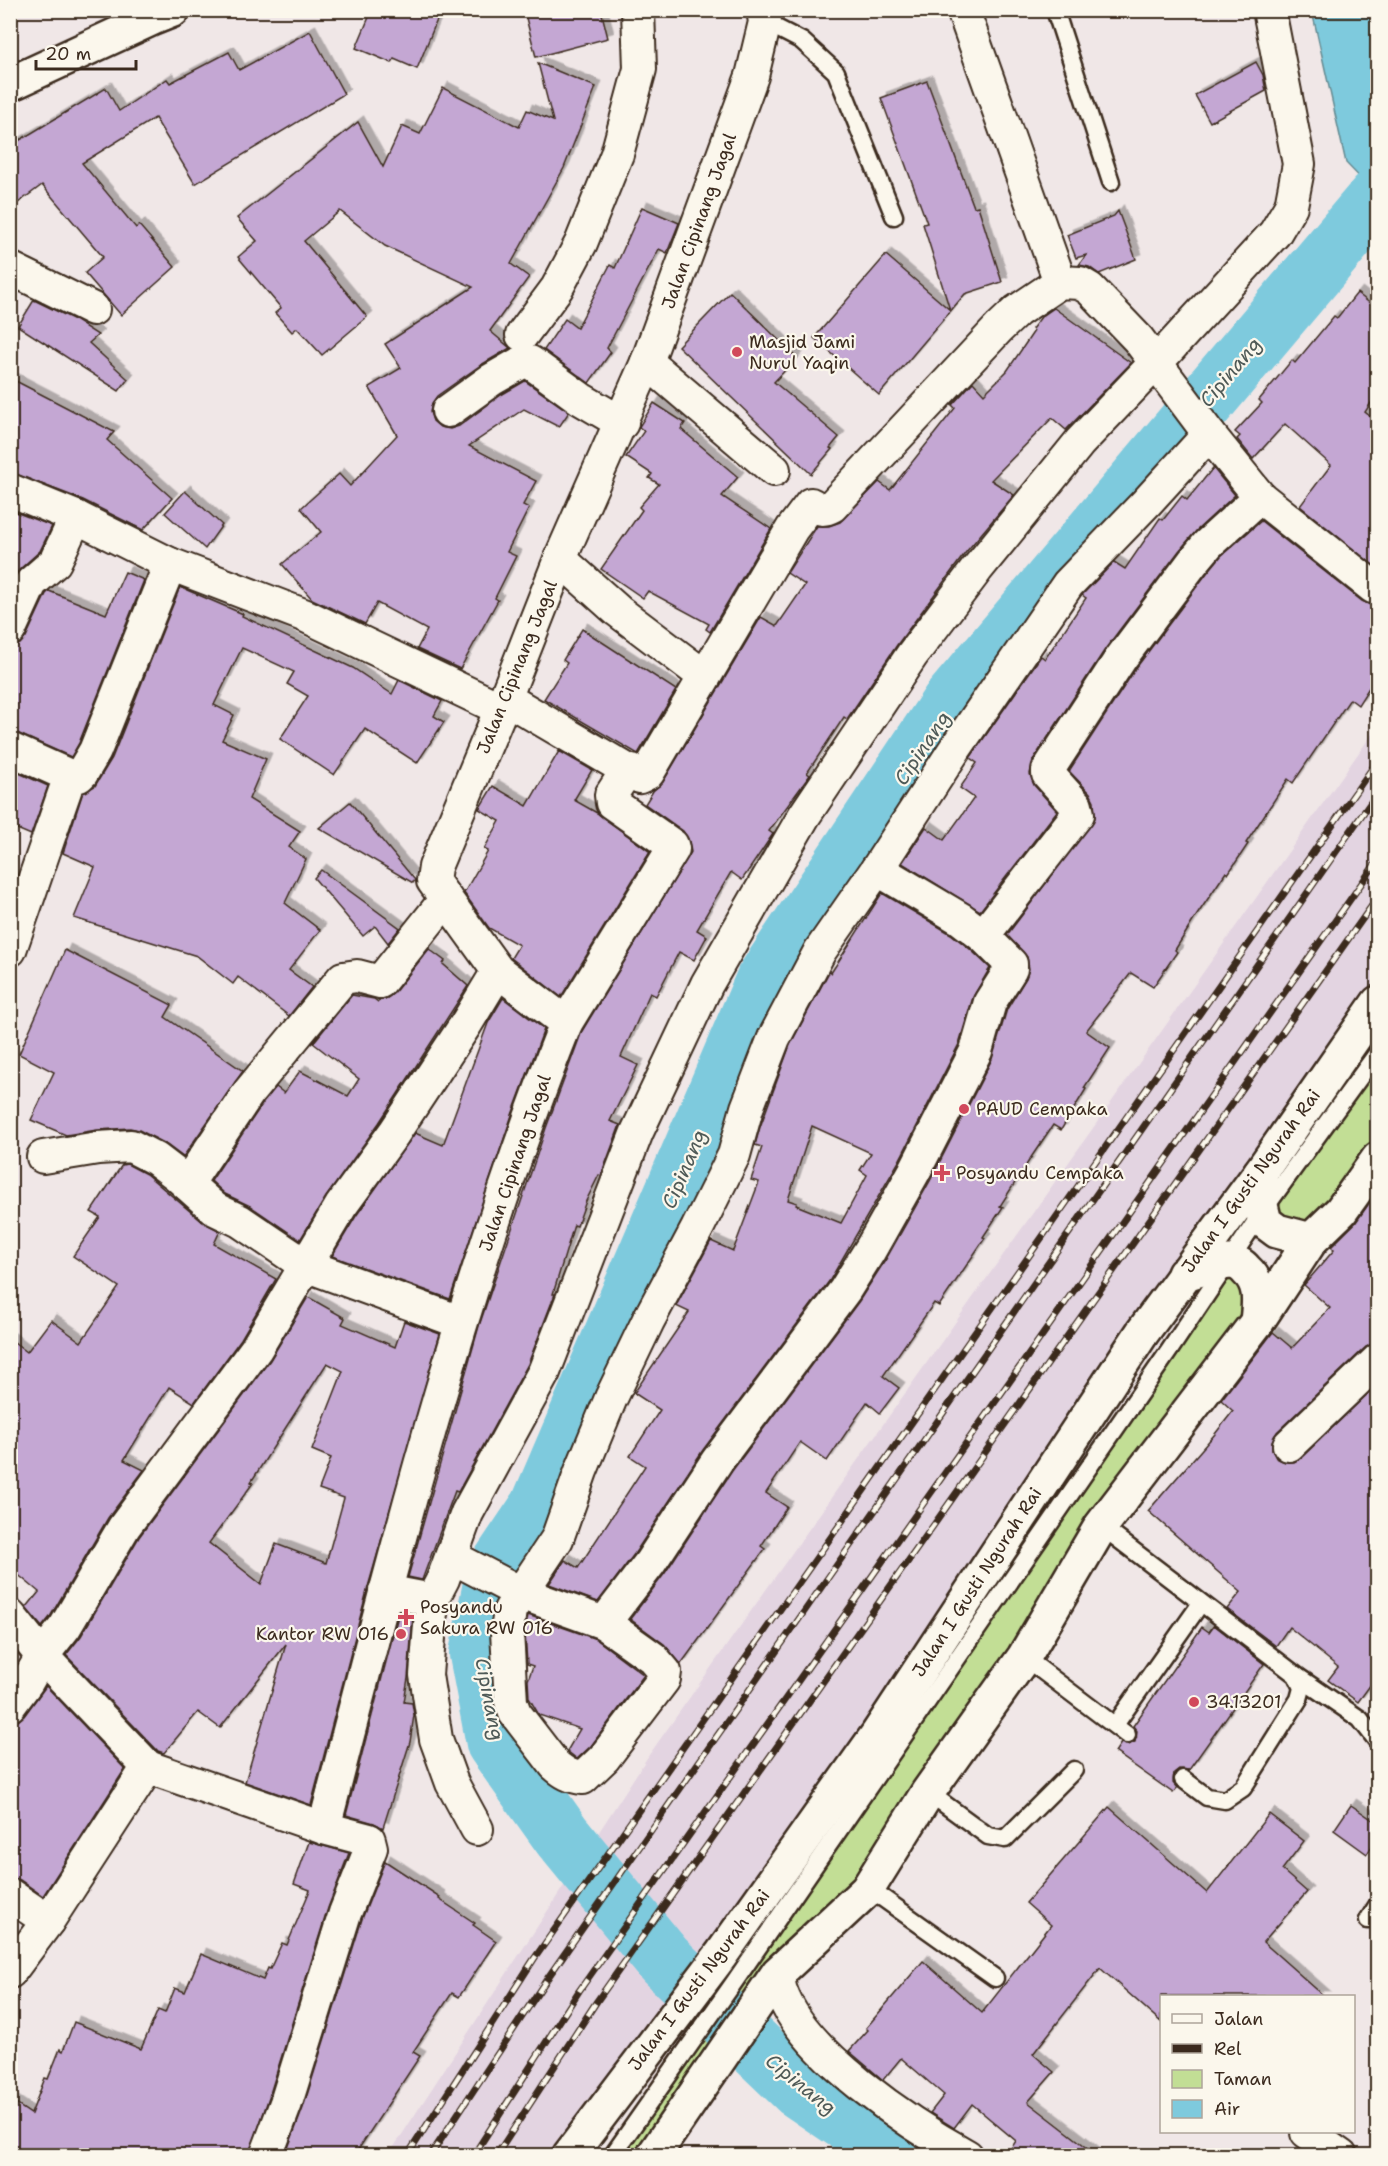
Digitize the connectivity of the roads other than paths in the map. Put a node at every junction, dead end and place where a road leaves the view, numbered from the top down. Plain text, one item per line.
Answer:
1 (173, 10) edge
2 (638, 10) edge
3 (963, 10) edge
4 (1055, 10) edge
5 (1269, 10) edge
6 (764, 16) edge
7 (10, 84) edge
8 (1111, 182) dead end
9 (894, 216) dead end
10 (10, 268) edge
11 (1060, 282) junction
12 (93, 309) dead end
13 (522, 335) dead end
14 (647, 362) junction
15 (1162, 371) junction
16 (448, 411) dead end
17 (622, 423) junction
18 (1204, 428) junction
19 (774, 470) dead end
20 (10, 490) edge
21 (1260, 497) junction
22 (76, 517) junction
23 (560, 559) junction
24 (170, 564) junction
25 (1373, 587) dead end
26 (10, 629) edge
27 (704, 676) junction
28 (503, 704) junction
29 (10, 749) edge
30 (629, 771) junction
31 (70, 777) junction
32 (877, 869) junction
33 (446, 899) junction
34 (983, 936) junction
35 (10, 950) edge
36 (498, 971) junction
37 (1377, 1003) edge
38 (566, 1023) junction
39 (1377, 1052) edge
40 (43, 1157) dead end
41 (1377, 1158) edge
42 (1260, 1173) junction
43 (187, 1184) junction
44 (1262, 1212) junction
45 (1311, 1240) junction
46 (1230, 1262) junction
47 (305, 1265) junction
48 (1184, 1274) junction
49 (460, 1322) junction
50 (1257, 1322) junction
51 (1377, 1360) edge
52 (1289, 1445) dead end
53 (1101, 1526) junction
54 (464, 1562) junction
55 (385, 1591) junction
56 (519, 1591) junction
57 (432, 1600) junction
58 (1201, 1604) junction
59 (10, 1616) edge
60 (604, 1623) junction
61 (42, 1656) junction
62 (1024, 1657) junction
63 (1296, 1675) junction
64 (10, 1705) edge
65 (1377, 1742) edge
66 (148, 1767) junction
67 (1074, 1770) dead end
68 (1183, 1779) dead end
69 (928, 1792) junction
70 (324, 1828) junction
71 (477, 1830) dead end
72 (867, 1890) junction
73 (10, 1895) edge
74 (1377, 1904) edge
75 (1368, 1920) dead end
76 (48, 1922) junction
77 (728, 1968) junction
78 (10, 1972) edge
79 (778, 1973) junction
80 (995, 1978) dead end
81 (674, 2096) junction
82 (1307, 2133) edge
83 (662, 2153) edge
84 (266, 2156) edge
85 (569, 2156) edge
86 (612, 2156) edge
87 (967, 2156) edge
88 (1341, 2156) edge

1 - 7 main road
2 - 13 street
3 - 11 street
4 - 8 lane
5 - 15 street
6 - 9 lane
6 - 14 street, Jalan Cipinang Jagal
10 - 12 street
11 - 15 street
11 - 27 street
14 - 17 street, Jalan Cipinang Jagal
14 - 19 street
15 - 18 street
15 - 54 street
16 - 17 street
17 - 23 street, Jalan Cipinang Jagal
18 - 21 street
18 - 32 street
20 - 22 street
21 - 25 street
21 - 34 street
22 - 24 street
22 - 26 street
23 - 27 street, Jalan Cipinang Jagal
23 - 28 street, Jalan Cipinang Jagal
24 - 28 street
24 - 31 street
27 - 30 street
28 - 30 street
28 - 33 street, Jalan Cipinang Jagal
29 - 31 street
30 - 38 street
31 - 35 street
32 - 34 street
32 - 56 street
33 - 36 street, Jalan Cipinang Jagal
33 - 43 street
34 - 60 street
36 - 38 street, Jalan Cipinang Jagal
36 - 47 street
37 - 42 main road, Jalan I Gusti Ngurah Rai
38 - 49 street, Jalan Cipinang Jagal
39 - 44 lane
40 - 43 street
41 - 45 main road
42 - 44 main road
42 - 48 main road, Jalan I Gusti Ngurah Rai
43 - 47 street
44 - 45 main road
44 - 46 lane
45 - 50 main road
46 - 48 main road
46 - 50 main road
46 - 77 lane
47 - 49 street
47 - 61 street
48 - 77 main road, Jalan I Gusti Ngurah Rai
49 - 55 street, Jalan Cipinang Jagal
50 - 53 main road
51 - 52 street
53 - 58 lane
53 - 62 main road
54 - 56 street
54 - 57 street
55 - 57 street
55 - 70 street, Jalan Cipinang Jagal
56 - 60 street
56 - 60 street
57 - 71 street
58 - 62 lane
58 - 63 lane
59 - 61 street
61 - 64 street
61 - 66 street
62 - 69 main road
63 - 65 lane
63 - 68 lane
66 - 70 street
66 - 76 street
67 - 69 lane
69 - 72 main road
70 - 84 street
72 - 79 main road
72 - 80 lane
73 - 76 street
74 - 75 lane
76 - 78 street
77 - 81 lane
77 - 85 main road, Jalan I Gusti Ngurah Rai
79 - 81 main road
79 - 87 street
81 - 83 main road
81 - 86 lane
82 - 88 street

